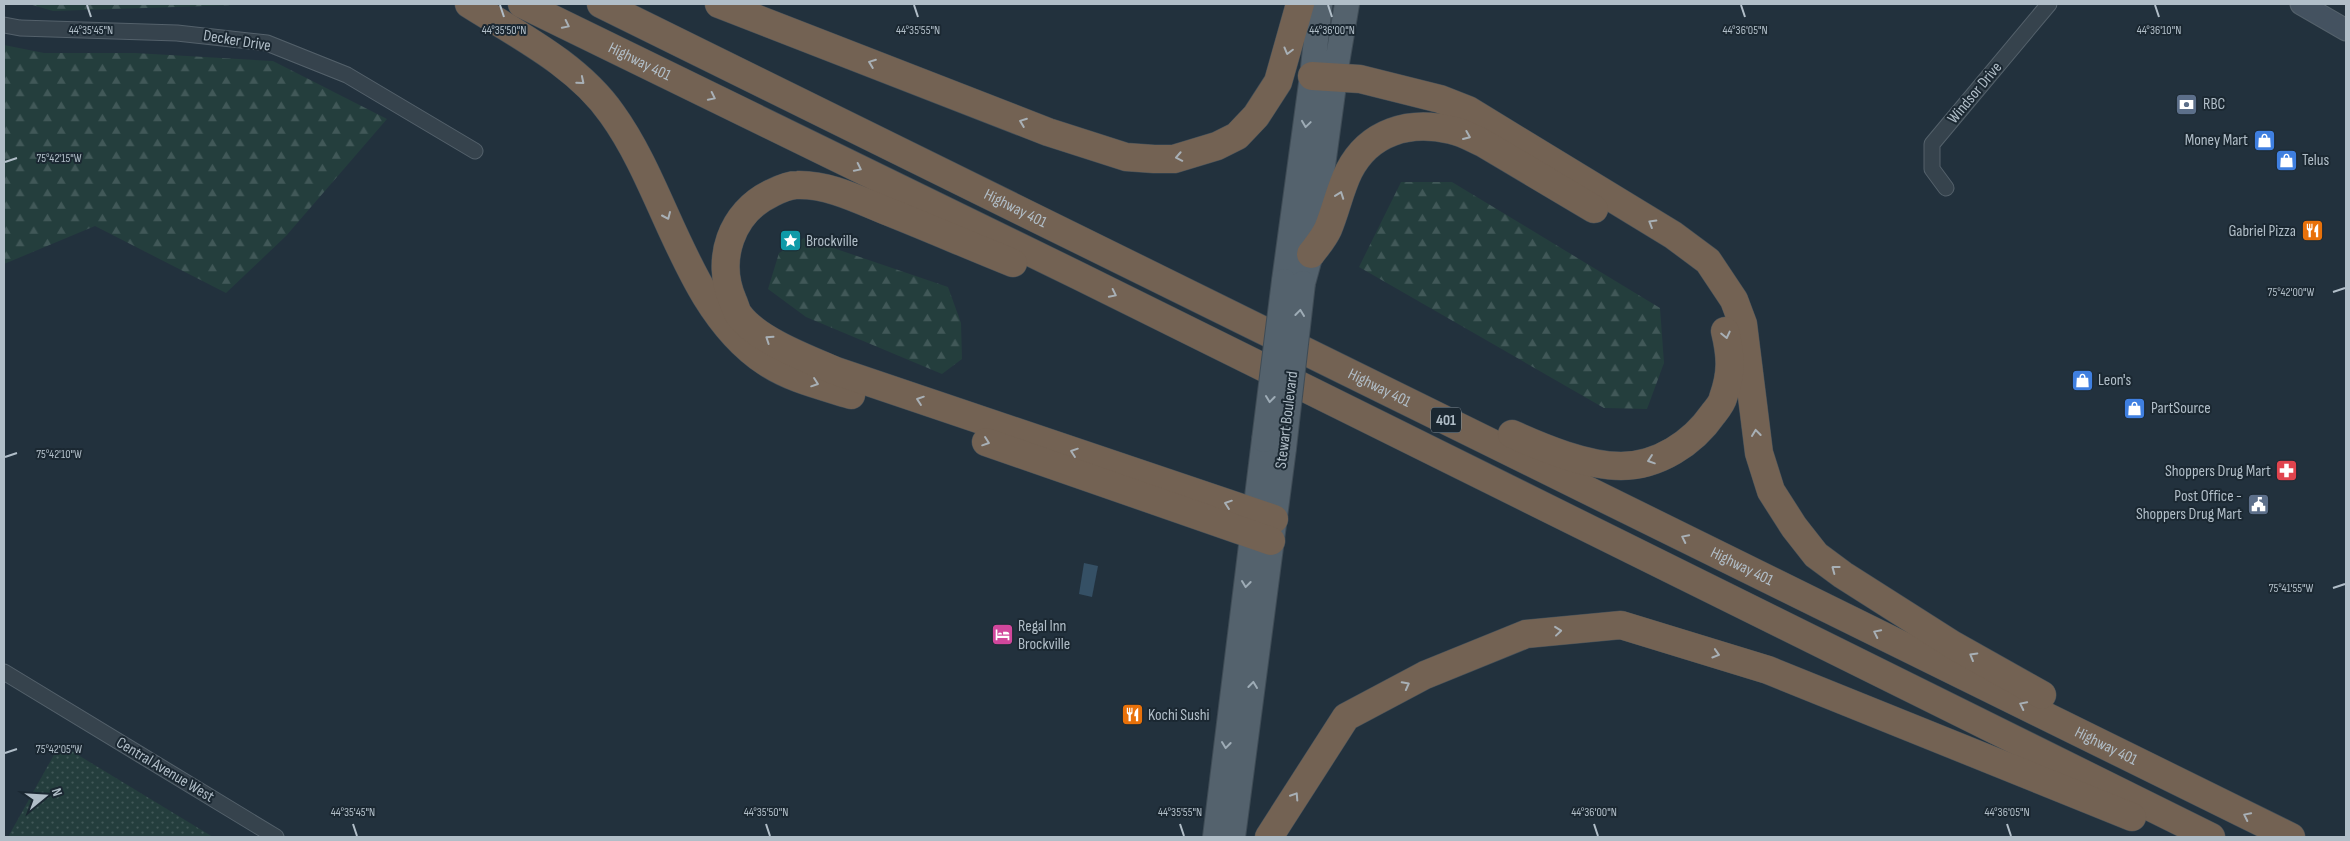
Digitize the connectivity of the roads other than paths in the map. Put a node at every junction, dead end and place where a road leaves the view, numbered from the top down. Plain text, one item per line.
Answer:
1 (468, 4) edge
2 (522, 4) edge
3 (601, 4) edge
4 (719, 4) edge
5 (1300, 4) edge
6 (1320, 4) edge
7 (1347, 4) edge
8 (2049, 4) edge
9 (2301, 4) edge
10 (4, 25) edge
11 (2346, 30) edge
12 (1324, 77) junction
13 (475, 151) dead end
14 (1946, 188) dead end
15 (1311, 254) junction
16 (1080, 277) junction
17 (1294, 282) junction
18 (1266, 332) junction
19 (1263, 527) junction
20 (4, 672) edge
21 (2178, 782) junction
22 (276, 837) edge
23 (1215, 837) edge
24 (1233, 837) edge
25 (1269, 837) edge
26 (2178, 837) edge
27 (2210, 837) edge
28 (2291, 837) edge

1 -> 19 highway
2 -> 16 highway, Highway 401 / 401
3 - 18 highway, Highway 401 / 401
5 -> 4 highway
6 - 12 main road, Stewart Boulevard
7 - 12 main road, Stewart Boulevard
8 - 14 street, Windsor Drive
9 - 11 main road
10 - 13 street, Decker Drive
12 - 15 main road, Stewart Boulevard
12 -> 17 main road, Stewart Boulevard
21 -> 12 highway
15 - 17 main road, Stewart Boulevard
15 -> 18 highway
19 -> 16 highway
16 -> 27 highway, Highway 401 / 401
17 - 19 main road, Stewart Boulevard, bridge
21 -> 18 highway, Highway 401 / 401
19 -> 23 main road, Stewart Boulevard
24 -> 19 main road, Stewart Boulevard
20 - 22 street, Central Avenue West
28 -> 21 highway, Highway 401 / 401
25 -> 26 highway

